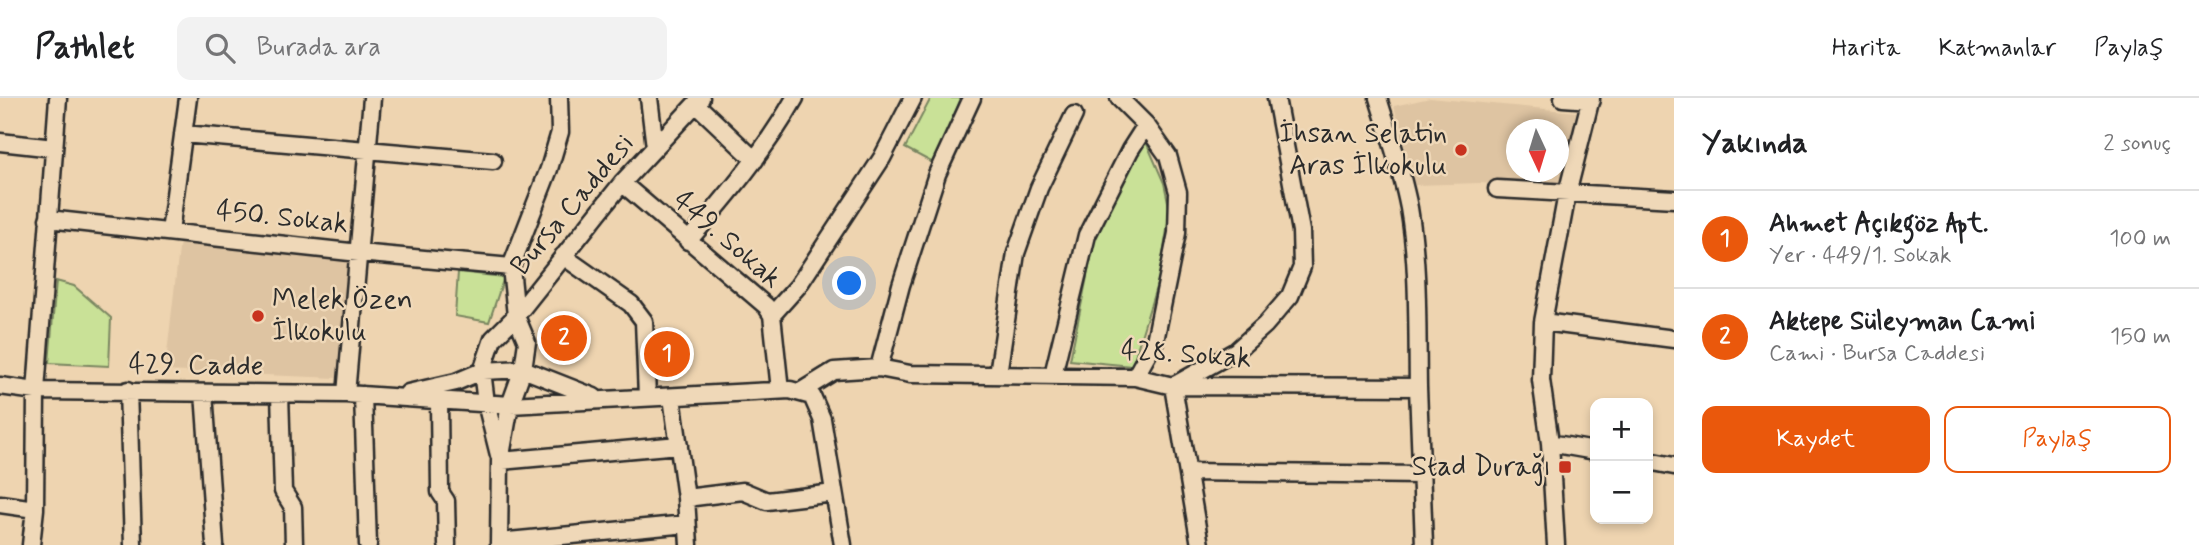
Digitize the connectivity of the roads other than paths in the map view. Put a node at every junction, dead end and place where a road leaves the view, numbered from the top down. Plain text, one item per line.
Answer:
1 (58, 98) edge
2 (188, 98) edge
3 (372, 98) edge
4 (559, 98) edge
5 (649, 98) edge
6 (795, 98) edge
7 (913, 98) edge
8 (972, 98) edge
9 (1119, 98) edge
10 (1276, 98) edge
11 (1378, 98) edge
12 (1563, 98) edge
13 (1591, 99) edge
14 (699, 101) edge
15 (1074, 115) dead end
16 (1146, 125) junction
17 (183, 134) junction
18 (0, 142) edge
19 (655, 147) junction
20 (54, 148) junction
21 (367, 151) junction
22 (755, 160) junction
23 (493, 161) dead end
24 (622, 183) junction
25 (1497, 189) dead end
26 (1567, 194) junction
27 (1674, 200) edge
28 (47, 219) junction
29 (170, 232) junction
30 (688, 241) junction
31 (359, 253) junction
32 (563, 256) junction
33 (511, 267) junction
34 (772, 314) junction
35 (516, 316) junction
36 (1543, 322) junction
37 (1674, 339) edge
38 (879, 368) junction
39 (523, 369) junction
40 (482, 371) junction
41 (998, 374) junction
42 (1053, 375) junction
43 (1135, 377) junction
44 (0, 386) edge
45 (1173, 386) junction
46 (1418, 387) junction
47 (128, 390) junction
48 (780, 390) junction
49 (36, 391) junction
50 (800, 392) junction
51 (204, 393) junction
52 (280, 394) junction
53 (346, 394) junction
54 (363, 395) junction
55 (392, 396) junction
56 (647, 397) junction
57 (672, 397) junction
58 (599, 399) junction
59 (439, 401) junction
60 (486, 403) junction
61 (510, 405) junction
62 (1550, 443) junction
63 (679, 445) junction
64 (1590, 451) edge
65 (500, 461) junction
66 (1653, 462) edge
67 (1674, 466) edge
68 (1188, 472) junction
69 (1421, 475) junction
70 (834, 493) junction
71 (686, 498) junction
72 (0, 504) edge
73 (35, 509) junction
74 (687, 524) junction
75 (499, 544) edge
76 (31, 545) edge
77 (133, 545) edge
78 (215, 545) edge
79 (295, 545) edge
80 (368, 545) edge
81 (447, 545) edge
82 (689, 545) edge
83 (843, 545) edge
84 (1200, 545) edge
85 (1424, 545) edge
86 (1556, 545) edge

1 - 20 street
2 - 17 street
3 - 21 street
4 - 33 street
5 - 19 street
6 - 22 street
7 - 34 street
8 - 38 street
9 - 16 street
10 - 45 street
11 - 46 street
12 - 13 street
13 - 26 street
14 - 19 street, Bursa Caddesi
14 - 22 street
15 - 41 street
16 - 42 street
16 - 43 street
17 - 21 street
17 - 29 street
18 - 20 street
19 - 24 street, Bursa Caddesi
20 - 28 street
21 - 23 street
21 - 31 street
22 - 30 street
24 - 30 street, 449. Sokak
24 - 32 street, Bursa Caddesi
25 - 26 street
26 - 27 street
26 - 36 street
28 - 29 street, 450. Sokak
28 - 49 street
29 - 31 street, 450. Sokak
30 - 34 street, 449. Sokak
31 - 33 street, 450. Sokak
31 - 53 street
32 - 35 street, Bursa Caddesi
32 - 56 street
33 - 35 street
34 - 48 street, 449. Sokak
35 - 39 street
35 - 40 street, Bursa Caddesi
36 - 37 street
36 - 62 street
38 - 41 street, 428. Sokak
38 - 50 street, 428. Sokak
39 - 40 street
39 - 58 street
39 - 61 street
40 - 55 street
40 - 60 street
41 - 42 street, 428. Sokak
42 - 43 street, 428. Sokak
43 - 45 street, 428. Sokak
44 - 49 street, 429. Cadde
45 - 46 street, 428. Sokak
45 - 68 street
46 - 69 street
47 - 49 street, 429. Cadde
47 - 51 street, 429. Cadde
47 - 77 street
48 - 50 street
48 - 57 street
49 - 73 street
50 - 70 street
51 - 52 street, 429. Cadde
51 - 78 street
52 - 53 street, 429. Cadde
52 - 79 street
53 - 54 street, 429. Cadde
54 - 55 street, 429. Cadde
54 - 80 street
55 - 59 street
56 - 57 street
56 - 58 street
57 - 63 street
58 - 61 street
59 - 60 street
59 - 81 street
60 - 61 street
60 - 65 street
61 - 65 street
62 - 64 street
62 - 86 street
63 - 65 street
63 - 71 street
65 - 75 street
66 - 67 street
68 - 69 street
68 - 84 street
69 - 85 street
70 - 71 street
70 - 83 street
71 - 74 street
72 - 73 street
73 - 76 street
74 - 75 street
74 - 82 street

